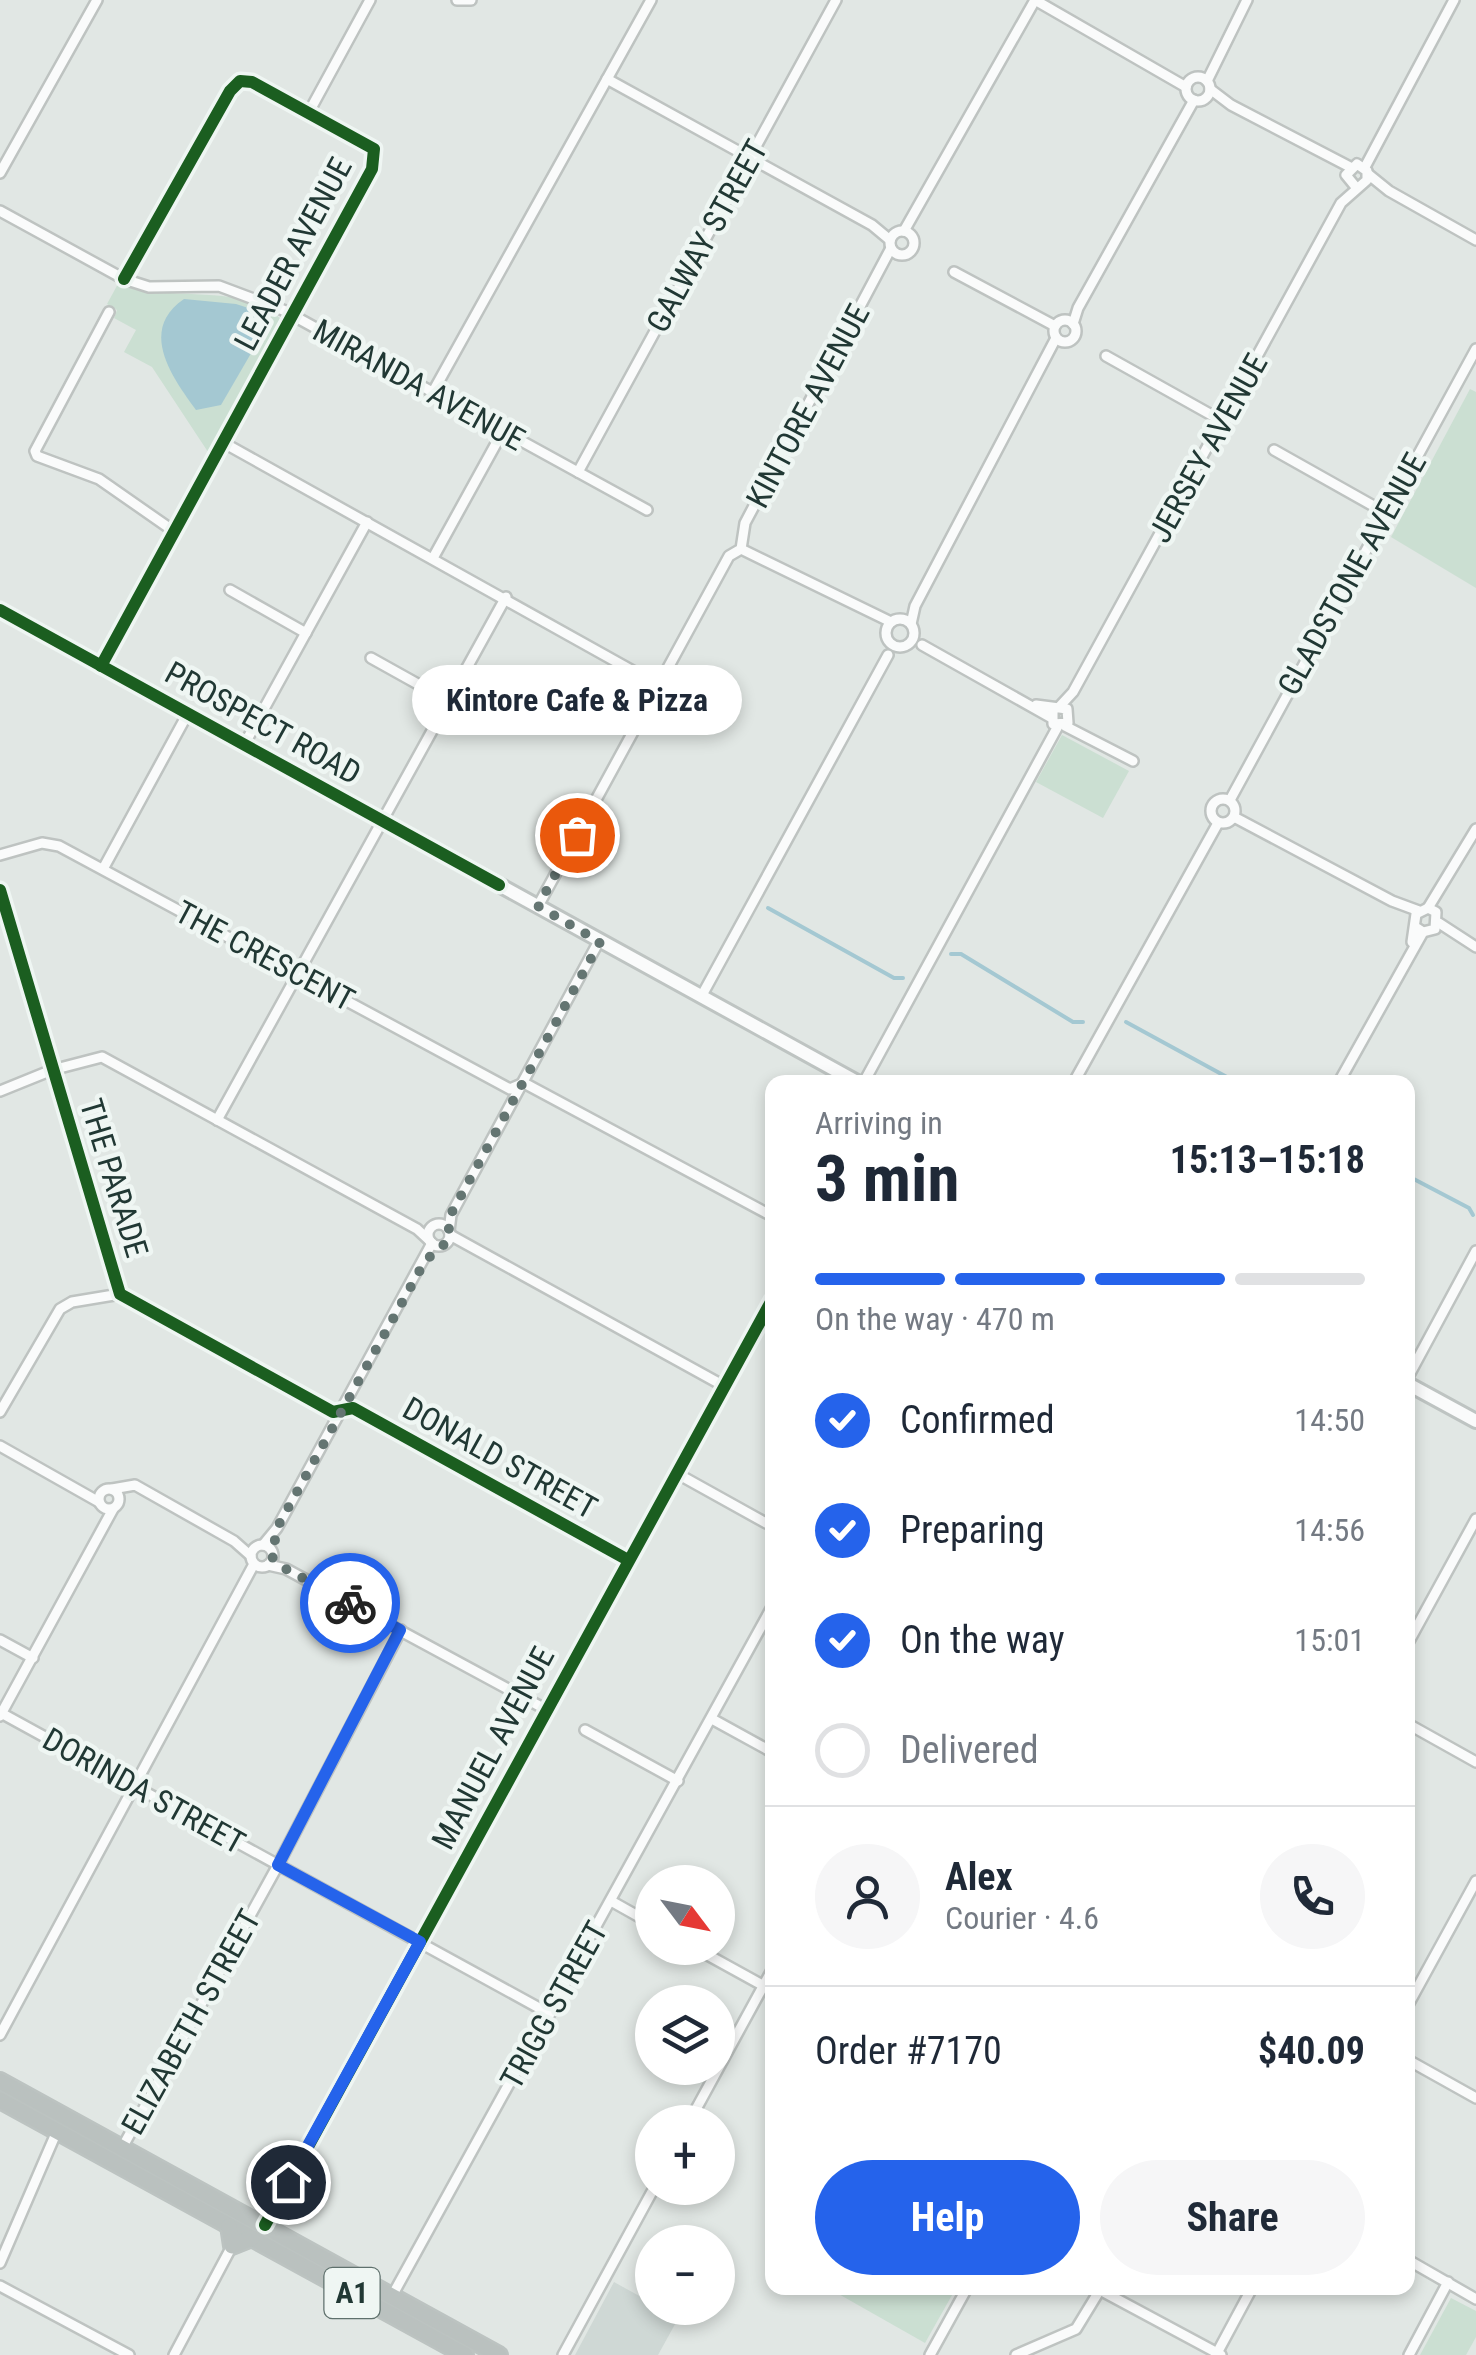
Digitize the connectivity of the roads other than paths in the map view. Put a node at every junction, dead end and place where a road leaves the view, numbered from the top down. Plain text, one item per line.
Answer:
1 (97, 0) edge
2 (370, 0) edge
3 (472, 0) edge
4 (651, 0) edge
5 (836, 0) edge
6 (1035, 0) edge
7 (1247, 0) edge
8 (1454, 0) edge
9 (459, 1) edge
10 (607, 78) junction
11 (1198, 88) junction
12 (309, 112) junction
13 (748, 158) junction
14 (0, 173) edge
15 (1356, 175) junction
16 (2, 214) edge
17 (899, 240) junction
18 (1476, 240) edge
19 (954, 272) dead end
20 (124, 279) junction
21 (109, 312) dead end
22 (292, 316) junction
23 (1069, 322) junction
24 (1055, 326) junction
25 (100, 327) junction
26 (114, 335) dead end
27 (1060, 340) junction
28 (1476, 349) edge
29 (1106, 356) dead end
30 (434, 390) junction
31 (1224, 422) junction
32 (503, 431) junction
33 (224, 443) junction
34 (1274, 450) dead end
35 (578, 472) junction
36 (647, 510) dead end
37 (1386, 513) junction
38 (366, 522) junction
39 (175, 532) junction
40 (741, 548) junction
41 (433, 558) junction
42 (230, 590) dead end
43 (506, 597) junction
44 (915, 606) junction
45 (0, 610) edge
46 (891, 628) junction
47 (306, 633) junction
48 (908, 637) junction
49 (888, 655) junction
50 (371, 658) dead end
51 (101, 666) junction
52 (658, 684) junction
53 (450, 702) junction
54 (188, 713) junction
55 (1059, 716) junction
56 (244, 744) junction
57 (1132, 761) dead end
58 (1230, 800) junction
59 (1234, 817) junction
60 (385, 822) junction
61 (1218, 823) junction
62 (1476, 830) edge
63 (0, 855) edge
64 (103, 868) junction
65 (0, 890) edge
66 (538, 906) junction
67 (1426, 920) junction
68 (600, 942) junction
69 (1476, 947) edge
70 (299, 974) junction
71 (701, 997) junction
72 (52, 1070) junction
73 (847, 1075) edge
74 (864, 1075) edge
75 (1078, 1075) edge
76 (1343, 1075) edge
77 (524, 1082) junction
78 (0, 1091) edge
79 (218, 1120) junction
80 (765, 1212) edge
81 (451, 1214) junction
82 (435, 1226) junction
83 (417, 1229) junction
84 (441, 1240) junction
85 (1476, 1251) edge
86 (120, 1294) junction
87 (765, 1313) edge
88 (1415, 1368) edge
89 (1415, 1385) edge
90 (724, 1386) junction
91 (345, 1408) junction
92 (0, 1412) edge
93 (1476, 1422) edge
94 (0, 1446) edge
95 (676, 1473) junction
96 (140, 1489) junction
97 (108, 1490) junction
98 (82, 1491) junction
99 (120, 1497) junction
100 (105, 1506) junction
101 (1476, 1519) edge
102 (765, 1522) edge
103 (262, 1556) junction
104 (628, 1560) junction
105 (765, 1620) edge
106 (1415, 1629) edge
107 (400, 1630) junction
108 (0, 1640) edge
109 (33, 1658) junction
110 (545, 1709) junction
111 (1, 1715) edge
112 (712, 1719) junction
113 (1415, 1728) edge
114 (585, 1730) dead end
115 (765, 1748) edge
116 (1476, 1762) edge
117 (678, 1781) junction
118 (136, 1787) junction
119 (278, 1865) junction
120 (1476, 1881) edge
121 (1472, 1897) edge
122 (611, 1901) junction
123 (635, 1914) edge
124 (420, 1942) junction
125 (726, 1965) edge
126 (764, 1986) joint
127 (1415, 1993) edge
128 (550, 2014) junction
129 (0, 2036) edge
130 (1415, 2063) edge
131 (0, 2082) edge
132 (1476, 2098) edge
133 (0, 2100) edge
134 (698, 2105) edge
135 (56, 2132) junction
136 (122, 2148) junction
137 (645, 2205) edge
138 (265, 2225) junction
139 (230, 2226) junction
140 (254, 2240) junction
141 (232, 2246) junction
142 (0, 2263) edge
143 (1415, 2264) edge
144 (1448, 2282) junction
145 (0, 2286) edge
146 (963, 2295) edge
147 (1096, 2295) edge
148 (1111, 2295) edge
149 (1248, 2295) edge
150 (392, 2296) junction
151 (1476, 2299) edge
152 (447, 2344) edge
153 (1218, 2354) edge
154 (129, 2355) edge
155 (174, 2355) edge
156 (466, 2355) edge
157 (498, 2355) edge
158 (563, 2355) edge
159 (930, 2355) edge
160 (1016, 2355) edge
161 (1409, 2355) edge

1 - 14 street
2 - 12 street, LEADER AVENUE
3 - 9 street
4 - 10 street
5 - 13 street, GALWAY STREET
6 - 11 street
6 - 17 street, KINTORE AVENUE
7 - 11 street
8 - 15 street, JERSEY AVENUE
10 - 13 street
10 - 30 street
11 - 15 street
11 - 23 street
12 - 20 street, LEADER AVENUE
12 - 22 street, LEADER AVENUE
13 - 17 street
13 - 35 street, GALWAY STREET
15 - 18 street
15 - 31 street, JERSEY AVENUE
16 - 20 street, MIRANDA AVENUE
17 - 40 street, KINTORE AVENUE
19 - 24 street
20 - 22 street, MIRANDA AVENUE
21 - 25 street
22 - 30 street, MIRANDA AVENUE
22 - 33 street, LEADER AVENUE
23 - 24 street
23 - 27 street
24 - 27 street
25 - 26 street
25 - 39 street
27 - 44 street
28 - 37 street, GLADSTONE AVENUE
29 - 31 street
30 - 32 street, MIRANDA AVENUE
31 - 55 street, JERSEY AVENUE
32 - 35 street, MIRANDA AVENUE
32 - 41 street
33 - 38 street
33 - 39 street, LEADER AVENUE
34 - 37 street
35 - 36 street, MIRANDA AVENUE
37 - 58 street, GLADSTONE AVENUE
38 - 41 street
38 - 47 street
39 - 51 street, LEADER AVENUE
40 - 46 street
40 - 52 street, KINTORE AVENUE
41 - 43 street
42 - 47 street
43 - 52 street
43 - 53 street
44 - 46 street
44 - 48 street
45 - 51 main road, PROSPECT ROAD
46 - 48 street
46 - 48 street
46 - 49 street
47 - 56 street
48 - 49 street
48 - 55 street
49 - 71 street
50 - 53 street
51 - 54 main road, PROSPECT ROAD
52 - 66 street, KINTORE AVENUE
53 - 60 street
54 - 56 main road, PROSPECT ROAD
54 - 64 street
55 - 57 street
55 - 74 street, JERSEY AVENUE
56 - 60 main road, PROSPECT ROAD
58 - 59 street
58 - 61 street, GLADSTONE AVENUE
59 - 61 street
59 - 67 street
60 - 66 main road, PROSPECT ROAD
60 - 70 street
61 - 75 street
62 - 67 street
63 - 64 street, THE CRESCENT
64 - 70 street, THE CRESCENT
65 - 72 street, THE PARADE
66 - 68 main road, PROSPECT ROAD
67 - 69 street
67 - 76 street
68 - 71 main road, PROSPECT ROAD
68 - 77 street
70 - 77 street, THE CRESCENT
70 - 79 street
71 - 73 main road, PROSPECT ROAD
72 - 78 street
72 - 79 street
72 - 86 street, THE PARADE
77 - 80 street
77 - 81 street
79 - 83 street
81 - 82 street
81 - 84 street
82 - 83 street
82 - 84 street
82 - 84 street
83 - 84 street
84 - 90 street
84 - 91 street
85 - 88 street
86 - 91 street, THE PARADE
86 - 92 street
87 - 90 street, MANUEL AVENUE
89 - 93 main road
90 - 95 street, MANUEL AVENUE
91 - 103 street
91 - 104 street, DONALD STREET
94 - 98 street
95 - 102 street
95 - 104 street, MANUEL AVENUE
96 - 97 street
96 - 99 street
96 - 103 street
97 - 98 street
97 - 99 street
97 - 100 street
98 - 100 street
99 - 100 street
100 - 109 street
101 - 106 street
103 - 107 street
103 - 118 street
104 - 110 street, MANUEL AVENUE
105 - 112 street, TRIGG STREET
107 - 110 street
107 - 119 street, ELIZABETH STREET
108 - 109 street
109 - 111 street
110 - 124 street, MANUEL AVENUE
111 - 118 street, DORINDA STREET
112 - 115 street
112 - 117 street, TRIGG STREET
113 - 116 street
114 - 117 street
117 - 122 street, TRIGG STREET
118 - 119 street, DORINDA STREET
118 - 129 street
119 - 124 street, DORINDA STREET
119 - 136 street, ELIZABETH STREET
120 - 121 street
121 - 127 street
122 - 123 street
122 - 128 street, TRIGG STREET
124 - 128 street, DORINDA STREET
124 - 138 street, MANUEL AVENUE
125 - 126 street
126 - 134 street
128 - 150 street, TRIGG STREET
130 - 132 street
131 - 136 highway, A1
133 - 135 highway, A1
135 - 139 highway, A1
135 - 142 street
136 - 138 highway, A1
137 - 158 street
138 - 140 highway
138 - 150 highway, A1
139 - 140 highway, A1
139 - 141 highway
140 - 141 highway
140 - 152 highway, A1
141 - 155 street
143 - 144 street
144 - 151 street
144 - 161 street
145 - 154 street
146 - 159 street
147 - 160 street
148 - 153 street
149 - 153 street
150 - 152 highway, A1
152 - 156 highway, A1
152 - 157 highway, A1

